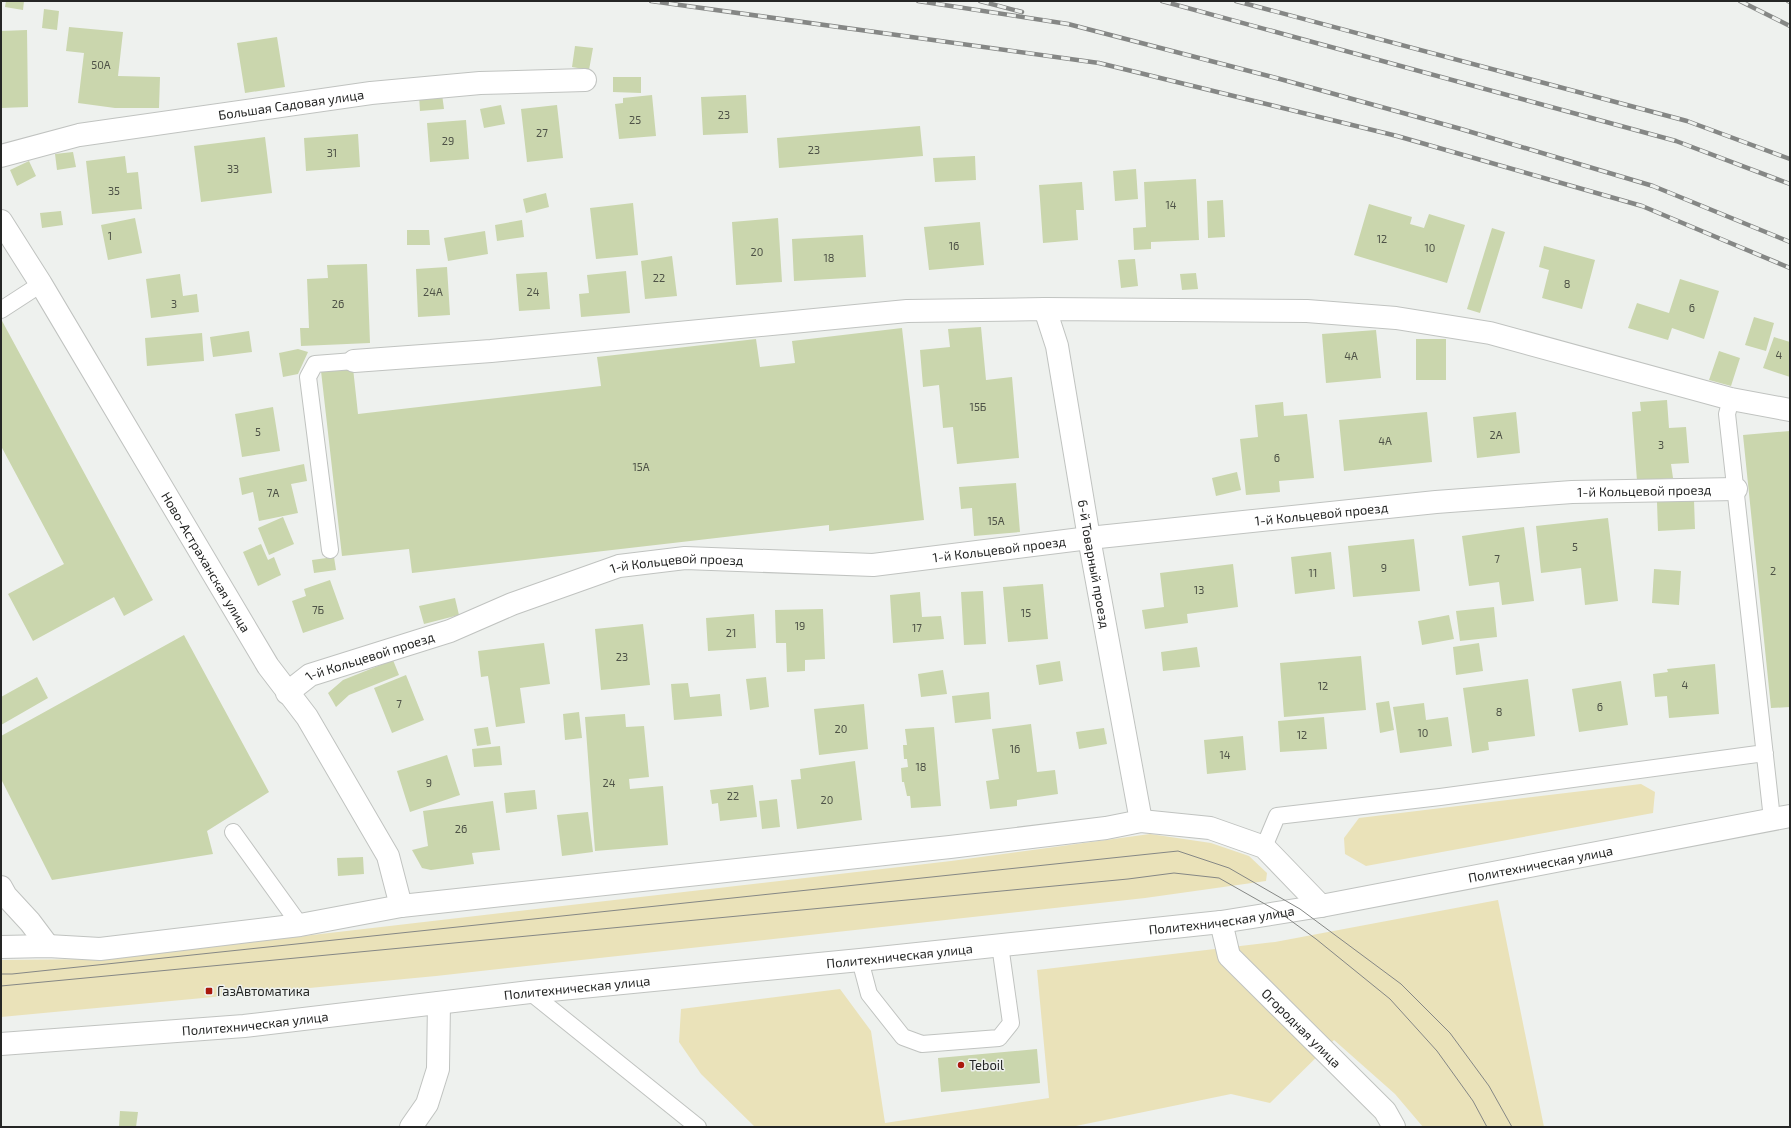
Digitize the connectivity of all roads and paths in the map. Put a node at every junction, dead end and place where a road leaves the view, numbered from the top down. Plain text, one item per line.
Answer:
1 (585, 80) dead end
2 (1, 156) edge
3 (1, 222) edge
4 (41, 284) junction
5 (1045, 309) junction
6 (1, 310) edge
7 (354, 361) joint
8 (1731, 398) junction
9 (1790, 410) edge
10 (1736, 489) junction
11 (1089, 538) junction
12 (330, 550) dead end
13 (287, 693) junction
14 (1765, 753) junction
15 (1781, 818) edge
16 (1141, 821) junction
17 (233, 832) dead end
18 (1264, 847) junction
19 (1, 887) edge
20 (401, 906) junction
21 (1321, 906) junction
22 (1221, 922) junction
23 (300, 925) junction
24 (1000, 945) junction
25 (48, 946) junction
26 (1, 948) edge
27 (860, 960) junction
28 (530, 992) junction
29 (439, 1003) junction
30 (1, 1044) edge
31 (411, 1127) edge
32 (698, 1127) edge
33 (1394, 1127) edge

1 - 2 street, Большая Садовая улица
3 - 4 street, Ново-Астраханская улица
4 - 6 lane
4 - 13 street, Ново-Астраханская улица
5 - 7 street
5 - 8 street
5 - 11 street, 6-й Товарный проезд
7 - 12 lane
8 - 9 street
8 - 10 lane
10 - 11 street, 1-й Кольцевой проезд
10 - 14 lane
11 - 13 street, 1-й Кольцевой проезд
11 - 16 street, 6-й Товарный проезд
13 - 20 street, Ново-Астраханская улица
14 - 15 lane
14 - 18 lane
15 - 21 street, Политехническая улица
16 - 18 street
16 - 20 street
17 - 23 lane
18 - 21 street
19 - 25 street
20 - 23 street
21 - 22 street, Политехническая улица
22 - 24 street, Политехническая улица
22 - 33 street, Огородная улица
23 - 25 street
24 - 27 street, Политехническая улица
24 - 27 lane
25 - 26 street
27 - 28 street, Политехническая улица
28 - 29 street, Политехническая улица
28 - 32 lane
29 - 30 street, Политехническая улица
29 - 31 street

